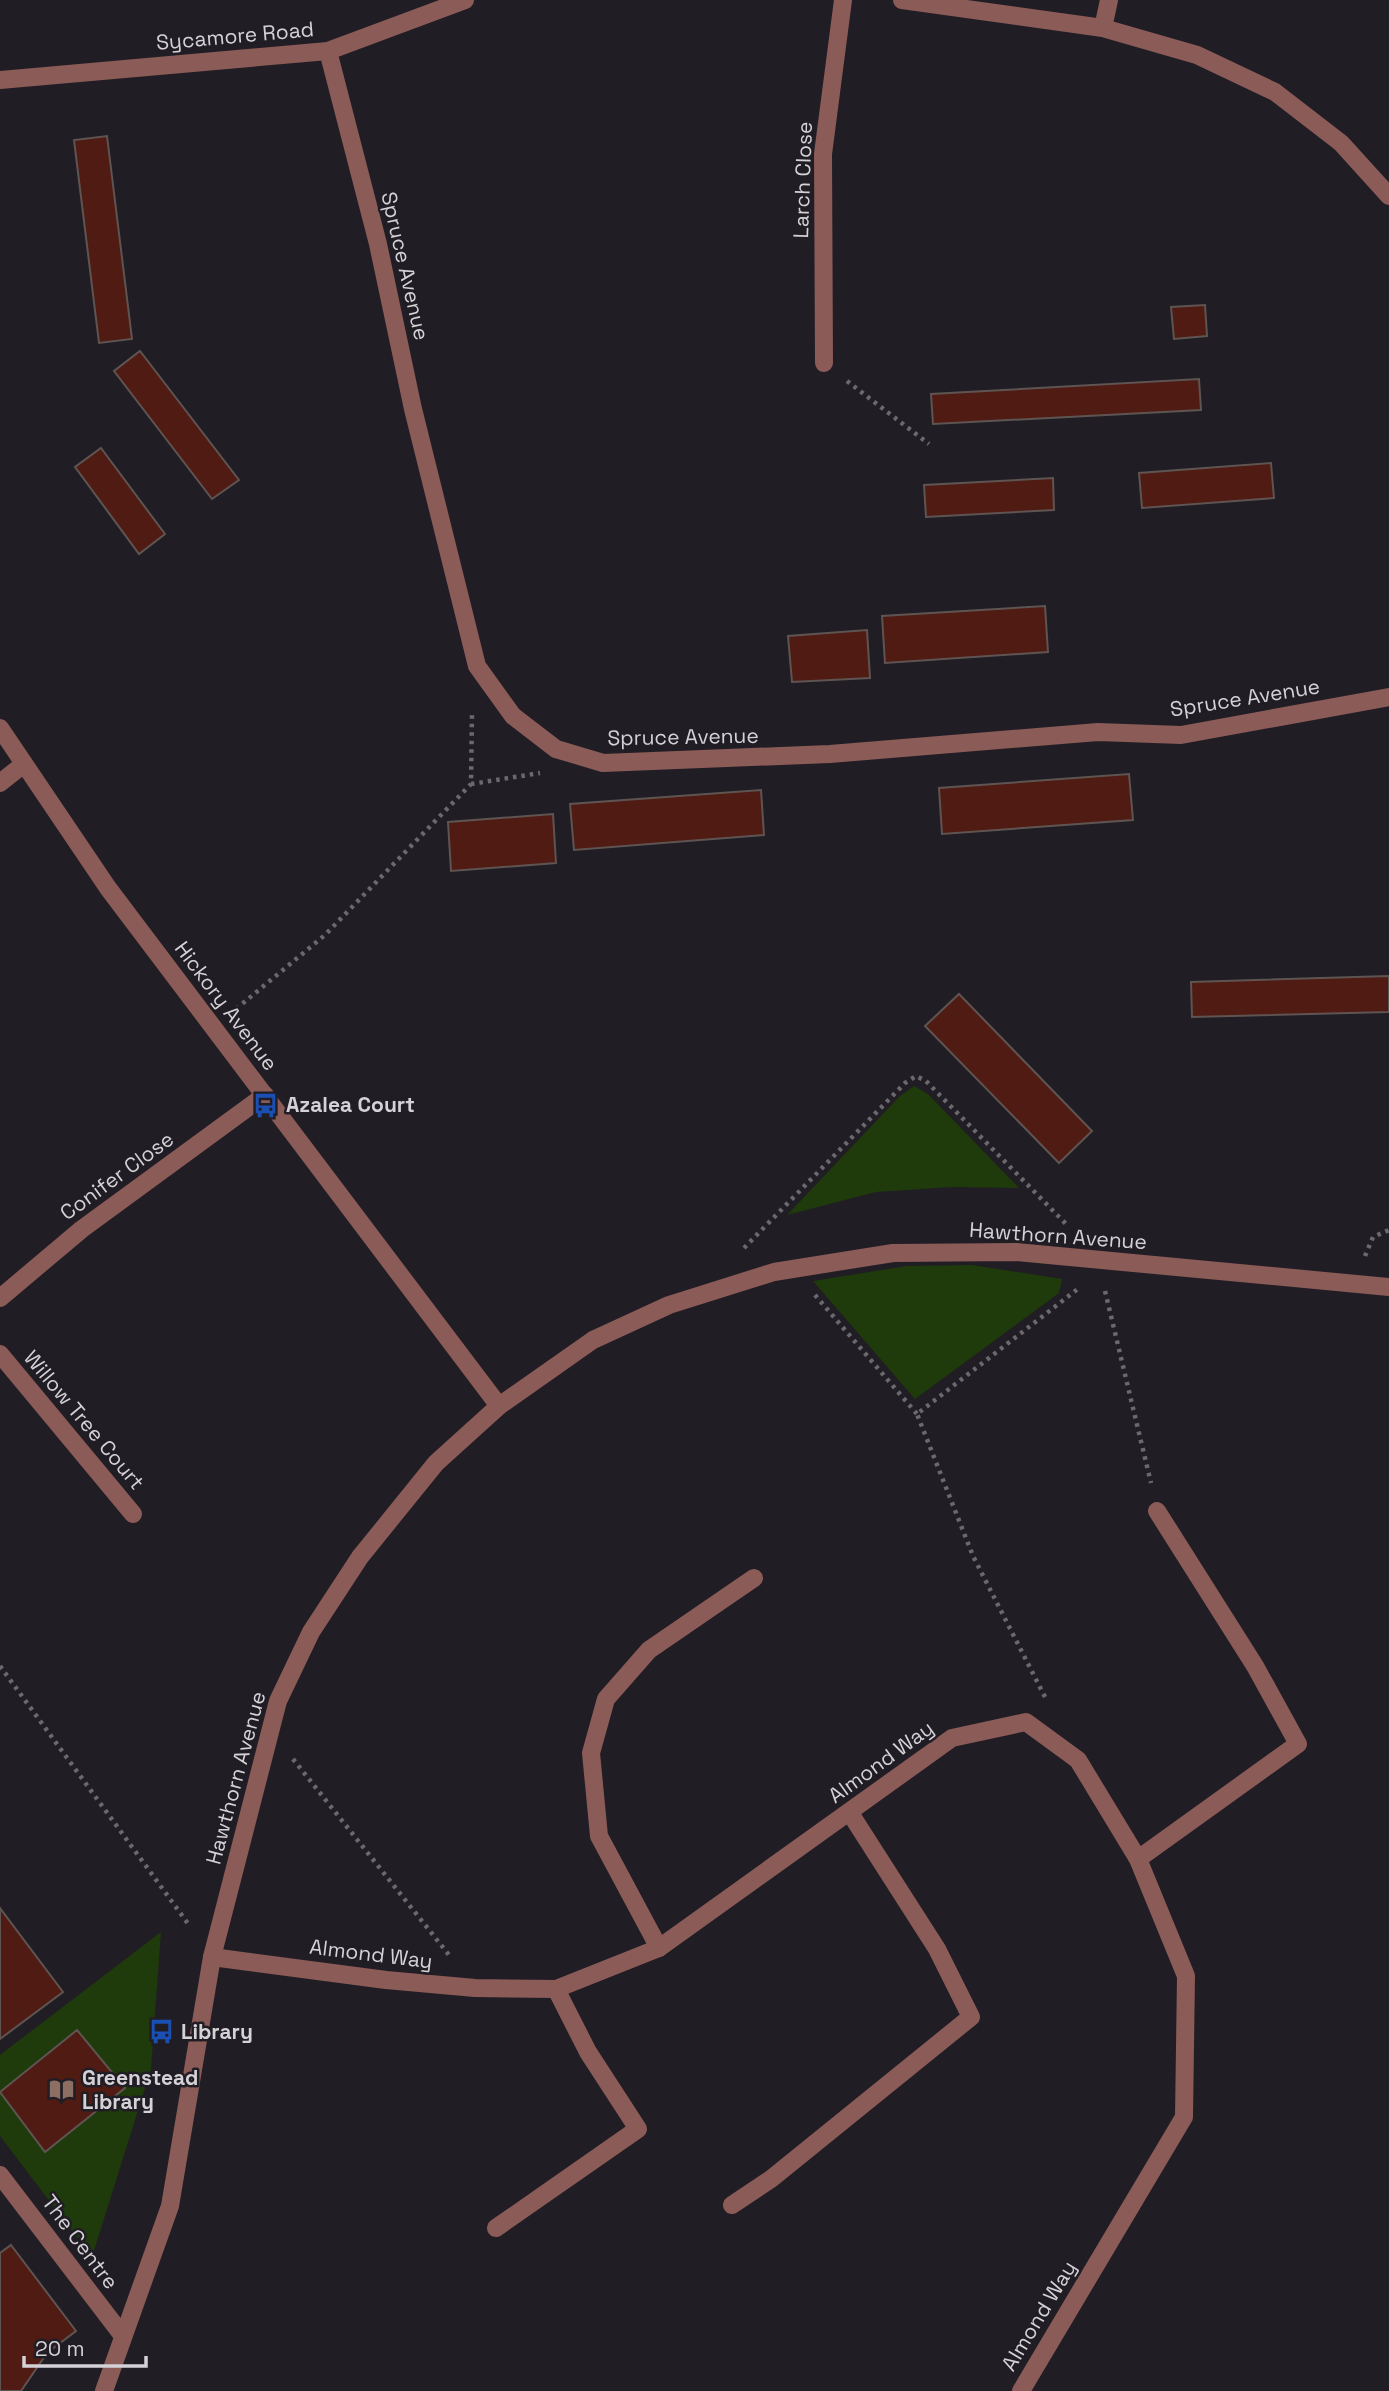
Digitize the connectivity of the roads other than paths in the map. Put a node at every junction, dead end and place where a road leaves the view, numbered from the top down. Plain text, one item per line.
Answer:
1 (465, 0) edge
2 (844, 0) edge
3 (902, 0) edge
4 (1109, 0) edge
5 (1104, 28) junction
6 (328, 51) junction
7 (0, 80) edge
8 (1389, 197) edge
9 (824, 363) road end
10 (1389, 697) edge
11 (0, 728) edge
12 (24, 764) junction
13 (0, 783) edge
14 (264, 1095) junction
15 (1389, 1287) edge
16 (0, 1298) edge
17 (0, 1354) edge
18 (499, 1406) junction
19 (1157, 1511) road end
20 (133, 1514) dead end
21 (754, 1578) dead end
22 (850, 1813) junction
23 (1138, 1859) junction
24 (659, 1948) junction
25 (212, 1957) junction
26 (556, 1989) junction
27 (0, 2175) edge
28 (732, 2205) dead end
29 (496, 2228) dead end
30 (123, 2336) junction
31 (104, 2391) edge
32 (1021, 2391) edge

1 - 6 street, Sycamore Road
2 - 9 street, Larch Close
3 - 5 street
4 - 5 street
5 - 8 street
6 - 7 street, Sycamore Road
6 - 10 street, Spruce Avenue
11 - 12 street, Hickory Avenue
12 - 13 street
12 - 14 street, Hickory Avenue
14 - 16 street, Conifer Close
14 - 18 street, Hickory Avenue
15 - 18 street, Hawthorn Avenue
17 - 20 street, Willow Tree Court
18 - 25 street, Hawthorn Avenue
19 - 23 street
21 - 24 street
22 - 23 street, Almond Way
22 - 24 street, Almond Way
22 - 28 street
23 - 32 street, Almond Way
24 - 26 street, Almond Way
25 - 26 street, Almond Way
25 - 30 street, Hawthorn Avenue
26 - 29 street
27 - 30 street, The Centre
30 - 31 street, Hawthorn Avenue

